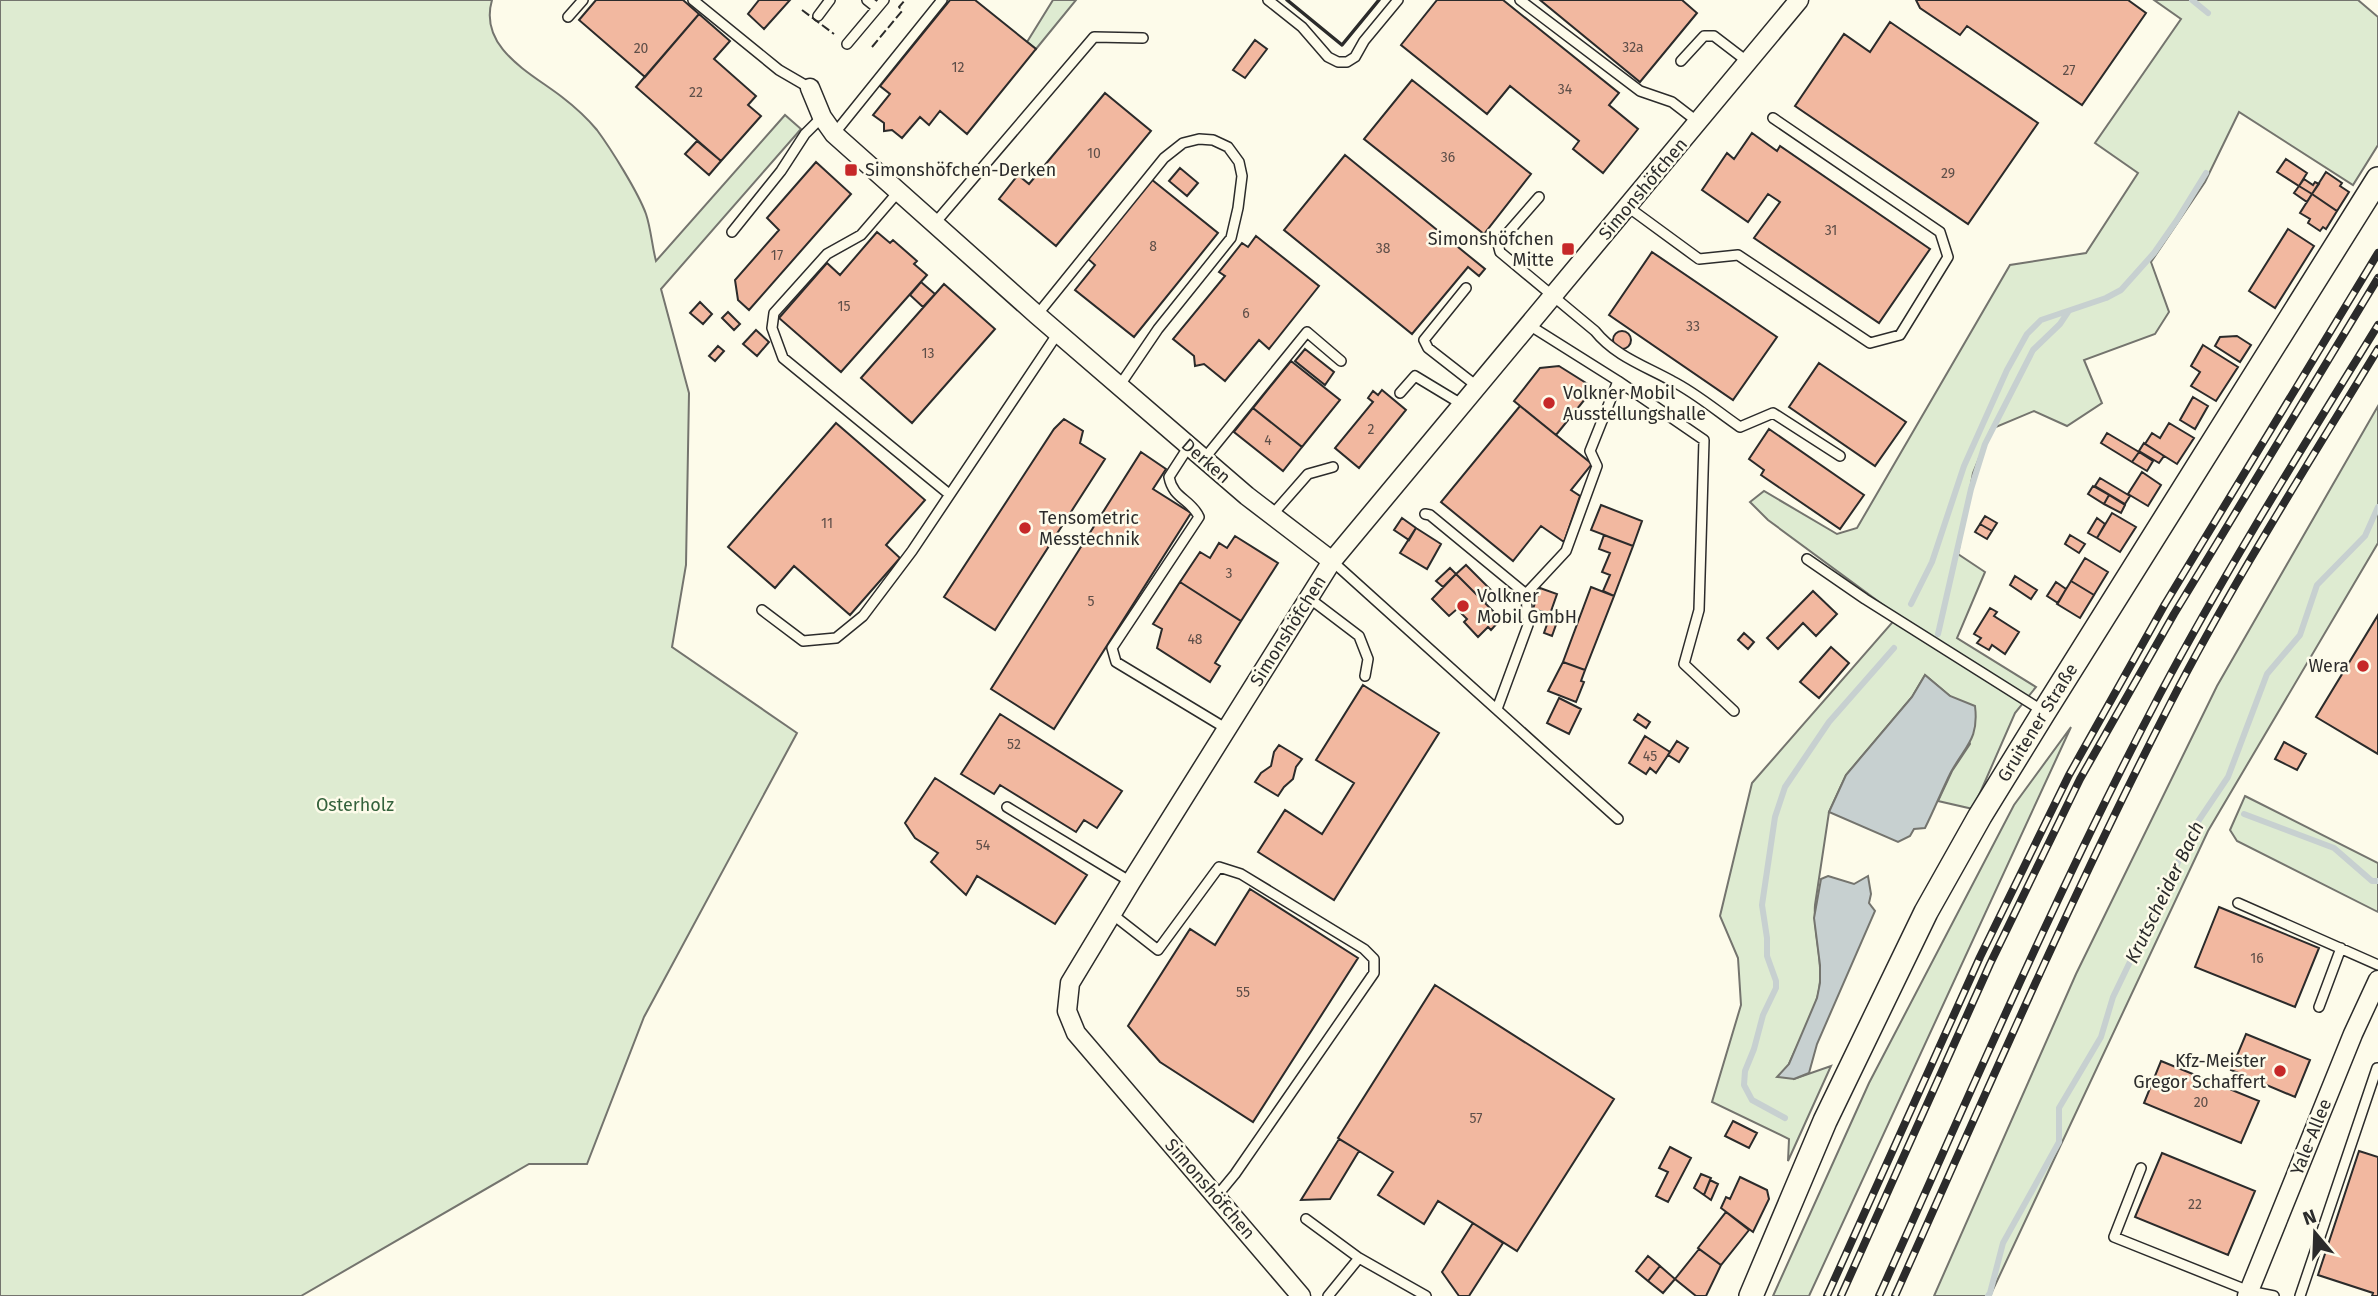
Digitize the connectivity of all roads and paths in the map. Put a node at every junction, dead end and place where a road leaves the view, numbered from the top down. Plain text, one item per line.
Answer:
1 (583, 0) edge
2 (694, 0) edge
3 (830, 0) edge
4 (867, 0) edge
5 (884, 0) edge
6 (942, 0) edge
7 (1268, 0) edge
8 (1398, 0) edge
9 (1520, 0) edge
10 (1799, 0) edge
11 (877, 8) junction
12 (818, 16) dead end
13 (568, 17) dead end
14 (1143, 38) dead end
15 (847, 44) dead end
16 (1681, 61) dead end
17 (1748, 62) junction
18 (810, 88) joint
19 (822, 117) junction
20 (1773, 118) dead end
21 (1698, 122) junction
22 (834, 134) junction
23 (2378, 179) edge
24 (899, 191) junction
25 (1539, 197) dead end
26 (1628, 207) junction
27 (935, 223) junction
28 (732, 232) dead end
29 (1466, 288) dead end
30 (1554, 295) junction
31 (1037, 315) junction
32 (1529, 325) junction
33 (1058, 333) junction
34 (1342, 361) dead end
35 (1618, 381) junction
36 (1119, 385) junction
37 (1478, 387) junction
38 (1400, 393) dead end
39 (1463, 405) junction
40 (1189, 446) junction
41 (1840, 456) dead end
42 (1204, 459) junction
43 (1333, 467) dead end
44 (949, 494) junction
45 (1425, 514) dead end
46 (1272, 515) junction
47 (1807, 559) dead end
48 (1332, 561) junction
49 (1526, 594) junction
50 (1309, 598) junction
51 (762, 610) dead end
52 (1365, 676) dead end
53 (1497, 709) junction
54 (1734, 710) dead end
55 (2044, 712) junction
56 (1227, 729) junction
57 (1007, 807) dead end
58 (1618, 819) dead end
59 (1131, 882) junction
60 (2238, 903) dead end
61 (1112, 914) junction
62 (2341, 948) junction
63 (2378, 965) edge
64 (2378, 980) edge
65 (2319, 1007) dead end
66 (2377, 1068) edge
67 (2141, 1168) dead end
68 (1216, 1197) junction
69 (1306, 1219) dead end
70 (1359, 1258) junction
71 (2248, 1294) edge
72 (1301, 1296) edge
73 (1328, 1296) edge
74 (1426, 1296) edge
75 (1751, 1296) edge
76 (2274, 1296) edge
77 (2300, 1296) edge

1 - 13 lane
2 - 18 lane
3 - 12 lane
4 - 11 lane
5 - 11 lane
6 - 22 lane
7 - 8 lane
9 - 21 lane
10 - 17 street, Simonshöfchen
11 - 15 lane
14 - 27 lane
16 - 17 lane
17 - 21 street, Simonshöfchen
18 - 19 street, Derken
19 - 22 street, Derken
19 - 28 lane
20 - 26 lane
21 - 26 street, Simonshöfchen
22 - 24 street, Derken
23 - 55 street, Gruitener Straße
24 - 27 street, Derken
24 - 44 lane
25 - 30 lane
26 - 30 street, Simonshöfchen
27 - 31 street, Derken
29 - 37 lane
30 - 32 street, Simonshöfchen
30 - 41 lane
31 - 33 street, Derken
31 - 36 lane
32 - 35 lane
32 - 37 street, Simonshöfchen
33 - 36 street, Derken
33 - 44 lane
34 - 42 lane
35 - 49 lane
35 - 54 lane
36 - 40 street, Derken
37 - 39 street, Simonshöfchen
38 - 39 lane
39 - 48 street, Simonshöfchen
40 - 42 street, Derken
40 - 56 lane
42 - 46 street, Derken
43 - 46 lane
44 - 51 lane
45 - 49 lane
46 - 48 street, Derken
47 - 55 lane
48 - 50 street, Simonshöfchen
48 - 53 lane, Derken
49 - 53 lane
50 - 52 lane
50 - 56 street, Simonshöfchen
53 - 58 lane, Derken
55 - 75 street, Gruitener Straße
56 - 59 street, Simonshöfchen
57 - 59 lane
59 - 61 street, Simonshöfchen
60 - 62 lane
61 - 68 street, Simonshöfchen
61 - 68 lane
62 - 63 lane
62 - 65 lane
64 - 71 street, Yale-Allee
66 - 77 lane
67 - 71 lane
68 - 72 street, Simonshöfchen
69 - 70 lane
70 - 73 lane
70 - 74 lane
71 - 76 lane

